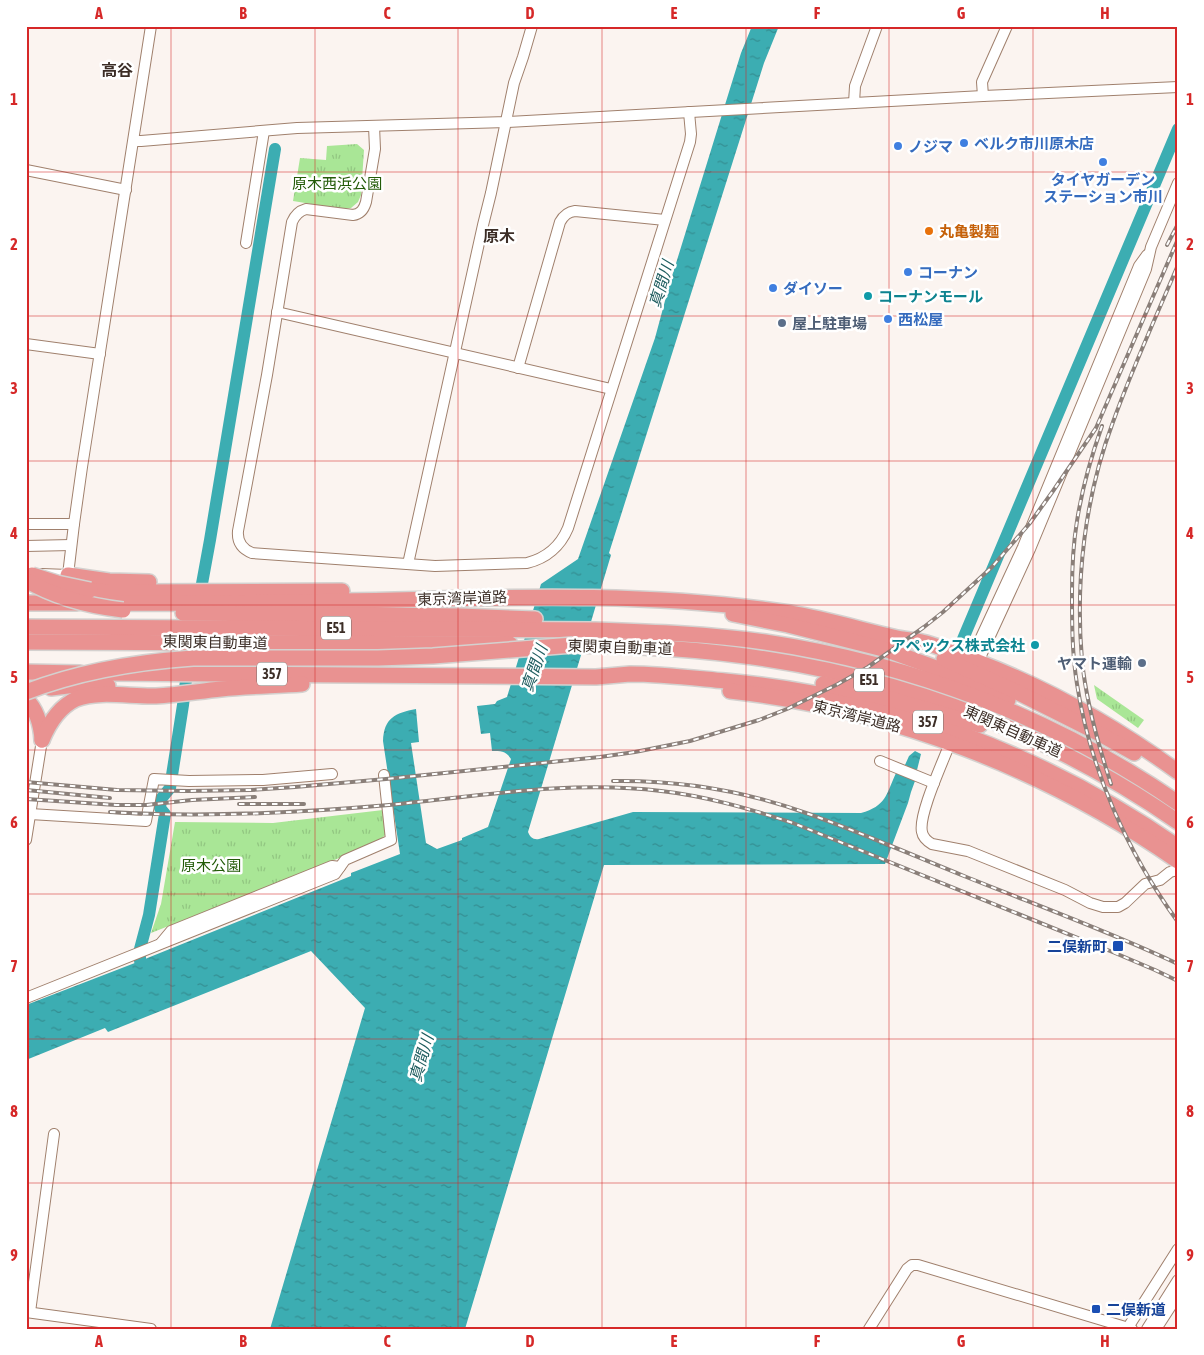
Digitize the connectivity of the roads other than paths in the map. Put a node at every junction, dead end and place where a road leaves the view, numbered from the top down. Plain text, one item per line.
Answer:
1 (151, 26) edge
2 (532, 26) edge
3 (877, 26) edge
4 (1008, 26) edge
5 (1178, 87) edge
6 (983, 96) junction
7 (854, 102) junction
8 (689, 112) junction
9 (507, 122) junction
10 (374, 126) junction
11 (264, 131) junction
12 (134, 141) junction
13 (26, 170) edge
14 (1178, 183) edge
15 (126, 190) junction
16 (665, 220) junction
17 (246, 243) dead end
18 (277, 312) junction
19 (26, 344) edge
20 (455, 353) junction
21 (100, 354) junction
22 (518, 368) junction
23 (611, 389) junction
24 (26, 524) edge
25 (74, 524) junction
26 (71, 545) junction
27 (26, 546) edge
28 (408, 564) junction
29 (26, 573) edge
30 (68, 575) junction
31 (26, 580) edge
32 (167, 593) junction
33 (519, 596) junction
34 (691, 602) junction
35 (26, 603) edge
36 (26, 608) edge
37 (26, 627) edge
38 (646, 632) junction
39 (895, 638) junction
40 (26, 642) edge
41 (573, 645) junction
42 (26, 652) edge
43 (975, 660) junction
44 (26, 672) edge
45 (391, 675) junction
46 (641, 679) junction
47 (712, 679) junction
48 (154, 686) junction
49 (26, 692) edge
50 (26, 697) edge
51 (42, 740) junction
52 (950, 743) junction
53 (1044, 744) junction
54 (1090, 750) junction
55 (880, 761) dead end
56 (1178, 772) edge
57 (332, 774) dead end
58 (384, 775) dead end
59 (1178, 781) edge
60 (934, 783) junction
61 (1178, 803) edge
62 (30, 814) junction
63 (1178, 822) edge
64 (26, 840) edge
65 (1178, 848) edge
66 (1178, 861) edge
67 (1178, 870) edge
68 (26, 998) edge
69 (54, 1134) dead end
70 (1178, 1248) edge
71 (1174, 1263) edge
72 (1178, 1280) edge
73 (1178, 1295) edge
74 (28, 1312) edge
75 (1129, 1328) edge
76 (151, 1329) edge
77 (869, 1329) edge
78 (1146, 1329) edge
79 (1156, 1329) edge

1 - 12 street
2 - 9 street
3 - 7 street
4 - 6 street
5 - 6 street
6 - 7 street
7 - 8 street
8 - 9 street
8 - 16 street
9 - 10 street
9 - 20 street
10 - 11 street
10 - 18 street
11 - 12 street
11 - 17 street
12 - 15 street
13 - 15 street
14 - 43 street
15 - 21 street
16 - 22 street
16 - 23 street
18 - 20 street
18 - 28 street
19 - 21 street
20 - 22 street
20 - 28 street
21 - 25 street
22 - 23 street
23 - 28 street
24 - 25 street
25 - 26 street
26 - 27 street
26 - 30 street
29 - 30 street
29 - 32 highway, bridge
30 - 32 highway
31 - 38 highway, bridge
32 - 33 highway, 東京湾岸道路
32 - 33 highway
32 - 35 highway, 東京湾岸道路
33 - 34 highway, 東京湾岸道路
34 - 39 highway, 東京湾岸道路
34 - 54 highway
36 - 42 highway
37 - 38 highway, 東関東自動車道 / E51
38 - 54 highway, 東関東自動車道 / E51
39 - 43 highway, 東京湾岸道路
39 - 59 highway, 東京湾岸道路
40 - 41 highway, 東関東自動車道 / E51, bridge
41 - 49 highway, bridge
41 - 53 highway, 東関東自動車道 / E51
43 - 56 highway, 東京湾岸道路
44 - 48 highway, 東京湾岸道路 / 357
45 - 46 highway, 東京湾岸道路 / 357
45 - 48 highway, 東京湾岸道路 / 357
45 - 48 highway
46 - 47 highway, 東京湾岸道路 / 357
46 - 52 highway, 東京湾岸道路 / 357
47 - 53 highway
47 - 65 highway, 東京湾岸道路 / 357
48 - 50 highway
48 - 51 highway
50 - 51 highway
51 - 62 street
52 - 60 street
52 - 66 highway, 東京湾岸道路 / 357
53 - 63 highway, 東関東自動車道 / E51
54 - 61 highway, 東関東自動車道 / E51
55 - 60 street
57 - 62 street
58 - 68 street
60 - 67 street
62 - 64 street
69 - 74 street
70 - 71 street
71 - 75 street
72 - 78 street
73 - 79 street
74 - 76 street
75 - 77 street

